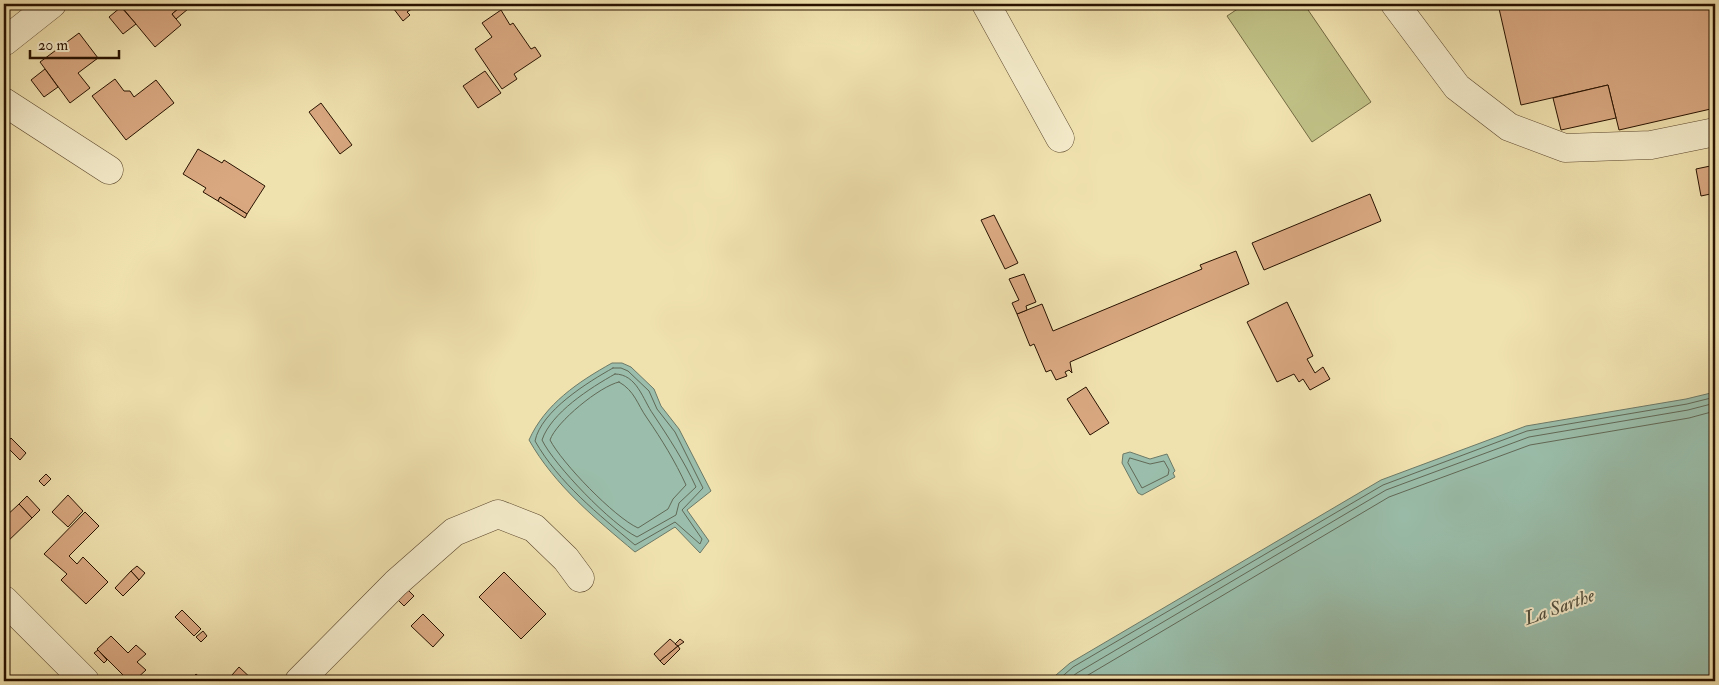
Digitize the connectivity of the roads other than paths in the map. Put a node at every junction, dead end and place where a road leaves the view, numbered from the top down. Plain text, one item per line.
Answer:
1 (52, 4) edge
2 (986, 4) edge
3 (1395, 4) edge
4 (4, 42) edge
5 (4, 102) edge
6 (1715, 132) edge
7 (1060, 138) dead end
8 (109, 170) dead end
9 (580, 578) dead end
10 (4, 600) edge
11 (85, 681) edge
12 (299, 681) edge

1 - 4 street
2 - 7 street
3 - 6 street
5 - 8 street
9 - 12 street
10 - 11 street

